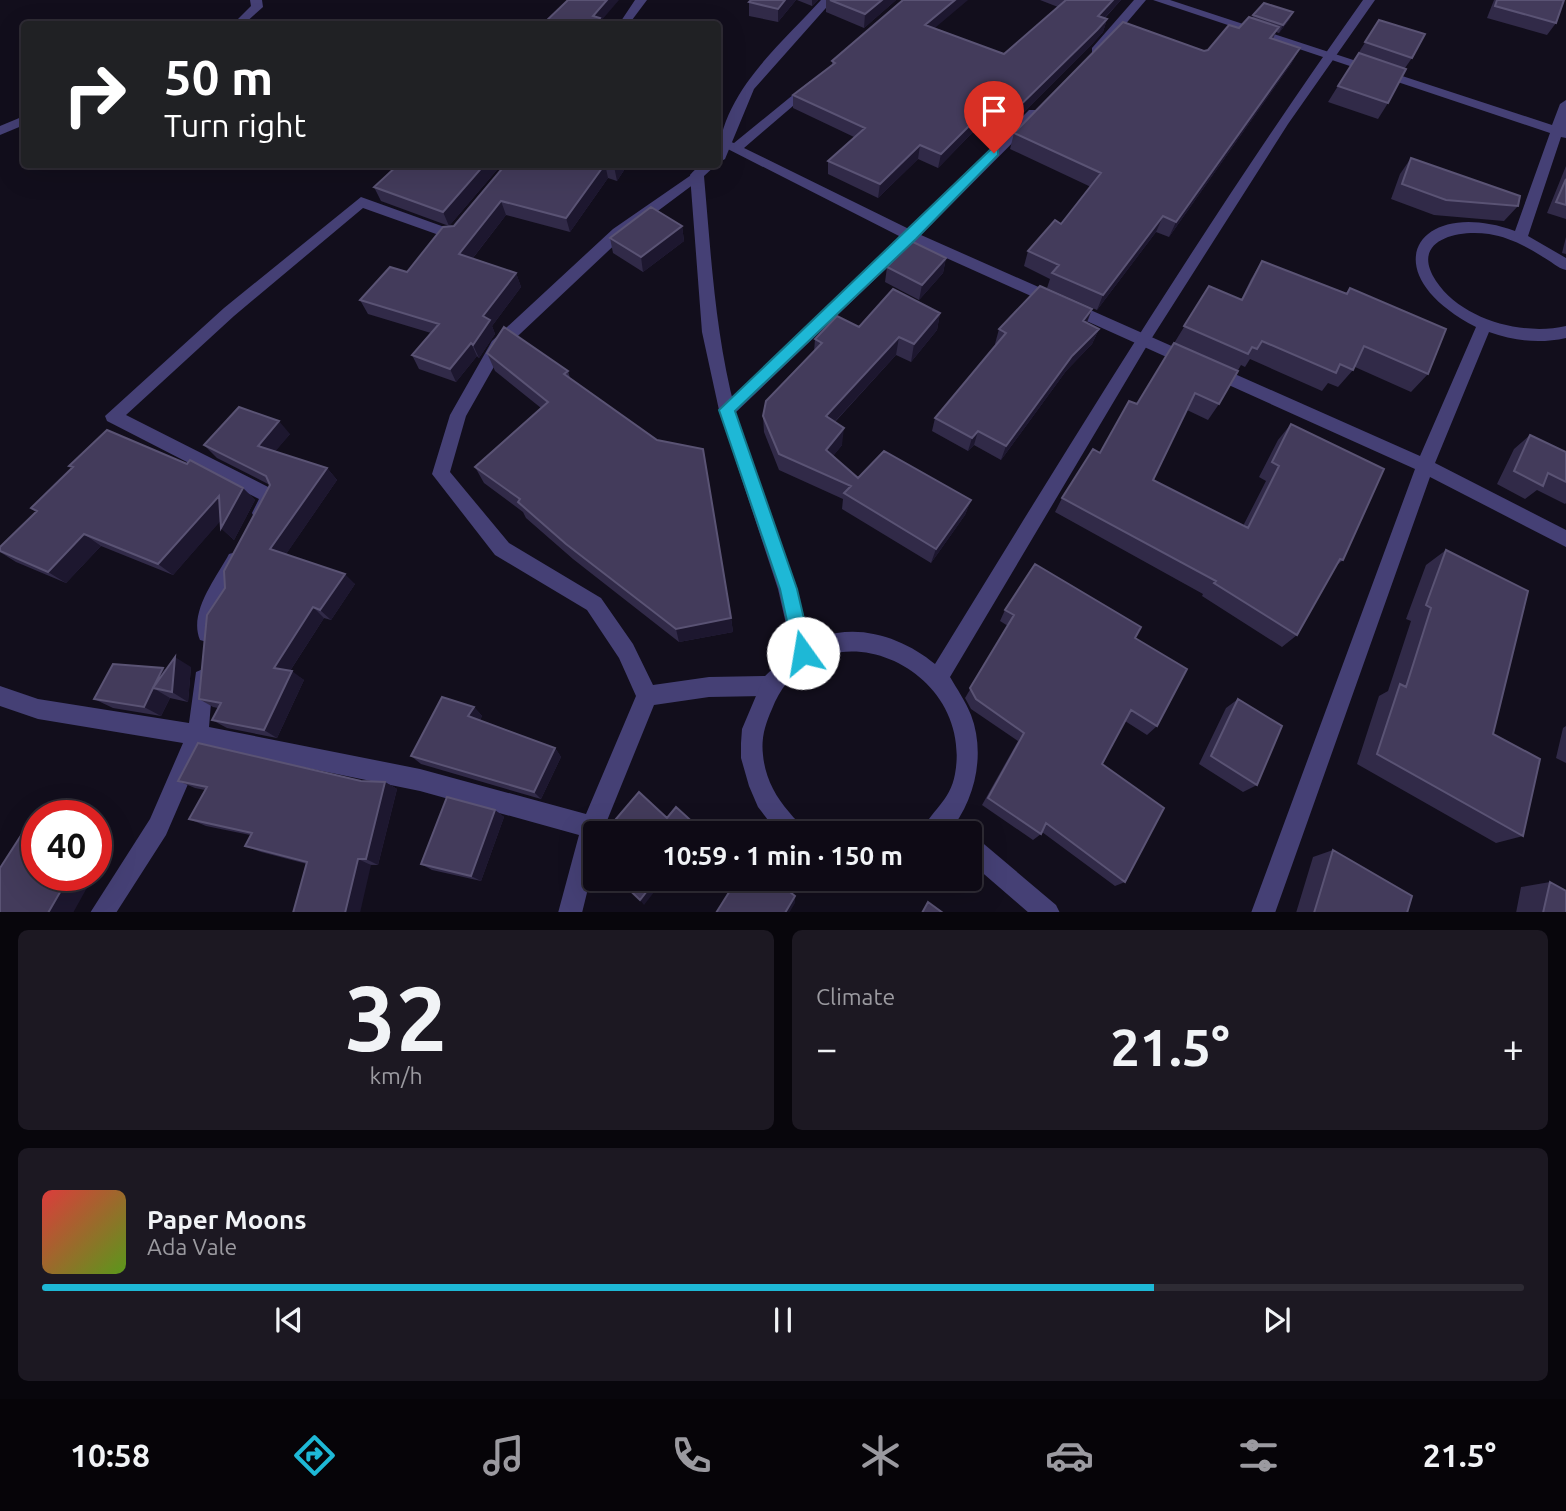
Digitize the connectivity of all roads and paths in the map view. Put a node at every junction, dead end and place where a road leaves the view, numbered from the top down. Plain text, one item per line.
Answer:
1 (256, 0) edge
2 (641, 0) edge
3 (827, 0) edge
4 (1140, 0) edge
5 (1159, 0) edge
6 (1369, 0) edge
7 (241, 21) edge
8 (627, 21) edge
9 (1330, 55) junction
10 (1089, 58) edge
11 (821, 75) edge
12 (1043, 104) edge
13 (1566, 104) edge
14 (21, 121) edge
15 (0, 131) edge
16 (1560, 133) edge
17 (730, 146) junction
18 (721, 156) edge
19 (704, 170) edge
20 (470, 215) edge
21 (911, 236) junction
22 (1520, 238) junction
23 (1566, 265) edge
24 (1485, 323) junction
25 (1566, 332) edge
26 (1142, 340) junction
27 (727, 410) junction
28 (1425, 466) junction
29 (1566, 539) edge
30 (803, 653) junction
31 (938, 678) junction
32 (768, 686) junction
33 (0, 696) edge
34 (647, 696) junction
35 (198, 735) junction
36 (595, 821) edge
37 (782, 821) edge
38 (947, 821) edge
39 (583, 825) edge
40 (982, 857) edge
41 (583, 862) edge
42 (102, 912) edge
43 (570, 912) edge
44 (1048, 912) edge
45 (1263, 912) edge

1 - 7 street
2 - 8 street
3 - 17 street
4 - 10 street
5 - 9 street
6 - 9 street
9 - 16 street
9 - 26 street
11 - 17 street
12 - 21 street
13 - 16 street
14 - 15 street
16 - 22 street
17 - 18 street
17 - 21 street
19 - 27 street
19 - 34 street
20 - 35 street
21 - 26 street
21 - 27 street
22 - 23 street
22 - 24 street
24 - 25 street
24 - 28 street
26 - 28 street
26 - 31 street
27 - 30 street
28 - 29 street
28 - 45 street
30 - 31 street
30 - 32 street
31 - 38 street
32 - 34 street
32 - 37 street
33 - 35 street
34 - 36 street
35 - 39 street
35 - 42 street
40 - 44 street
41 - 43 street

